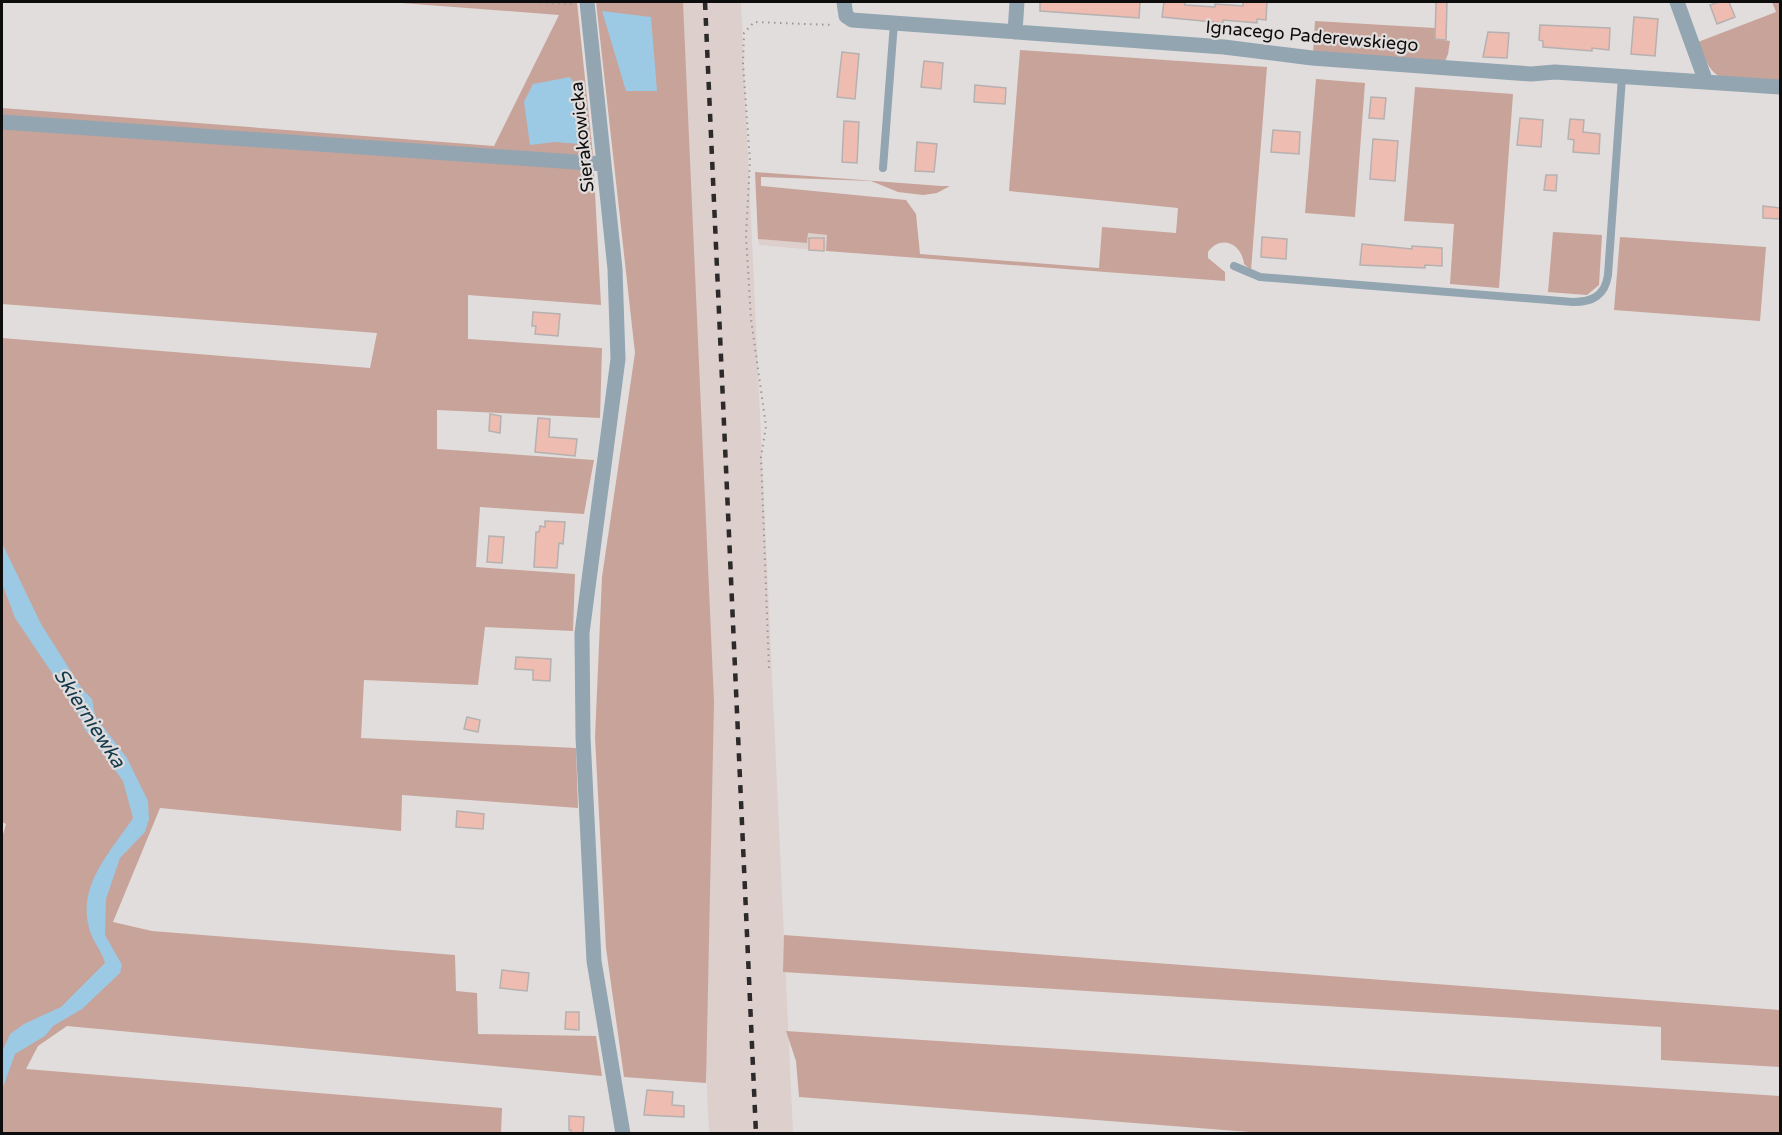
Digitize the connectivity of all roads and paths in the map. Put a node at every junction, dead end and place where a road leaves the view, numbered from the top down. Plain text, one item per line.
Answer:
1 (528, 2) edge
2 (1017, 2) edge
3 (1677, 2) edge
4 (587, 3) edge
5 (844, 7) edge
6 (894, 23) junction
7 (1015, 32) junction
8 (1622, 77) junction
9 (1706, 82) junction
10 (1780, 87) edge
11 (2, 122) edge
12 (604, 164) junction
13 (883, 168) dead end
14 (1234, 266) dead end
15 (769, 668) dead end
16 (623, 1134) edge

1 - 4 path
2 - 7 street
3 - 9 street
4 - 12 street, Sierakowicka
5 - 6 street, Ignacego Paderewskiego
5 - 15 path
6 - 7 street, Ignacego Paderewskiego
6 - 13 lane
7 - 8 street, Ignacego Paderewskiego
8 - 9 street, Ignacego Paderewskiego
8 - 14 lane
9 - 10 street, Ignacego Paderewskiego
11 - 12 street
12 - 16 street, Sierakowicka

